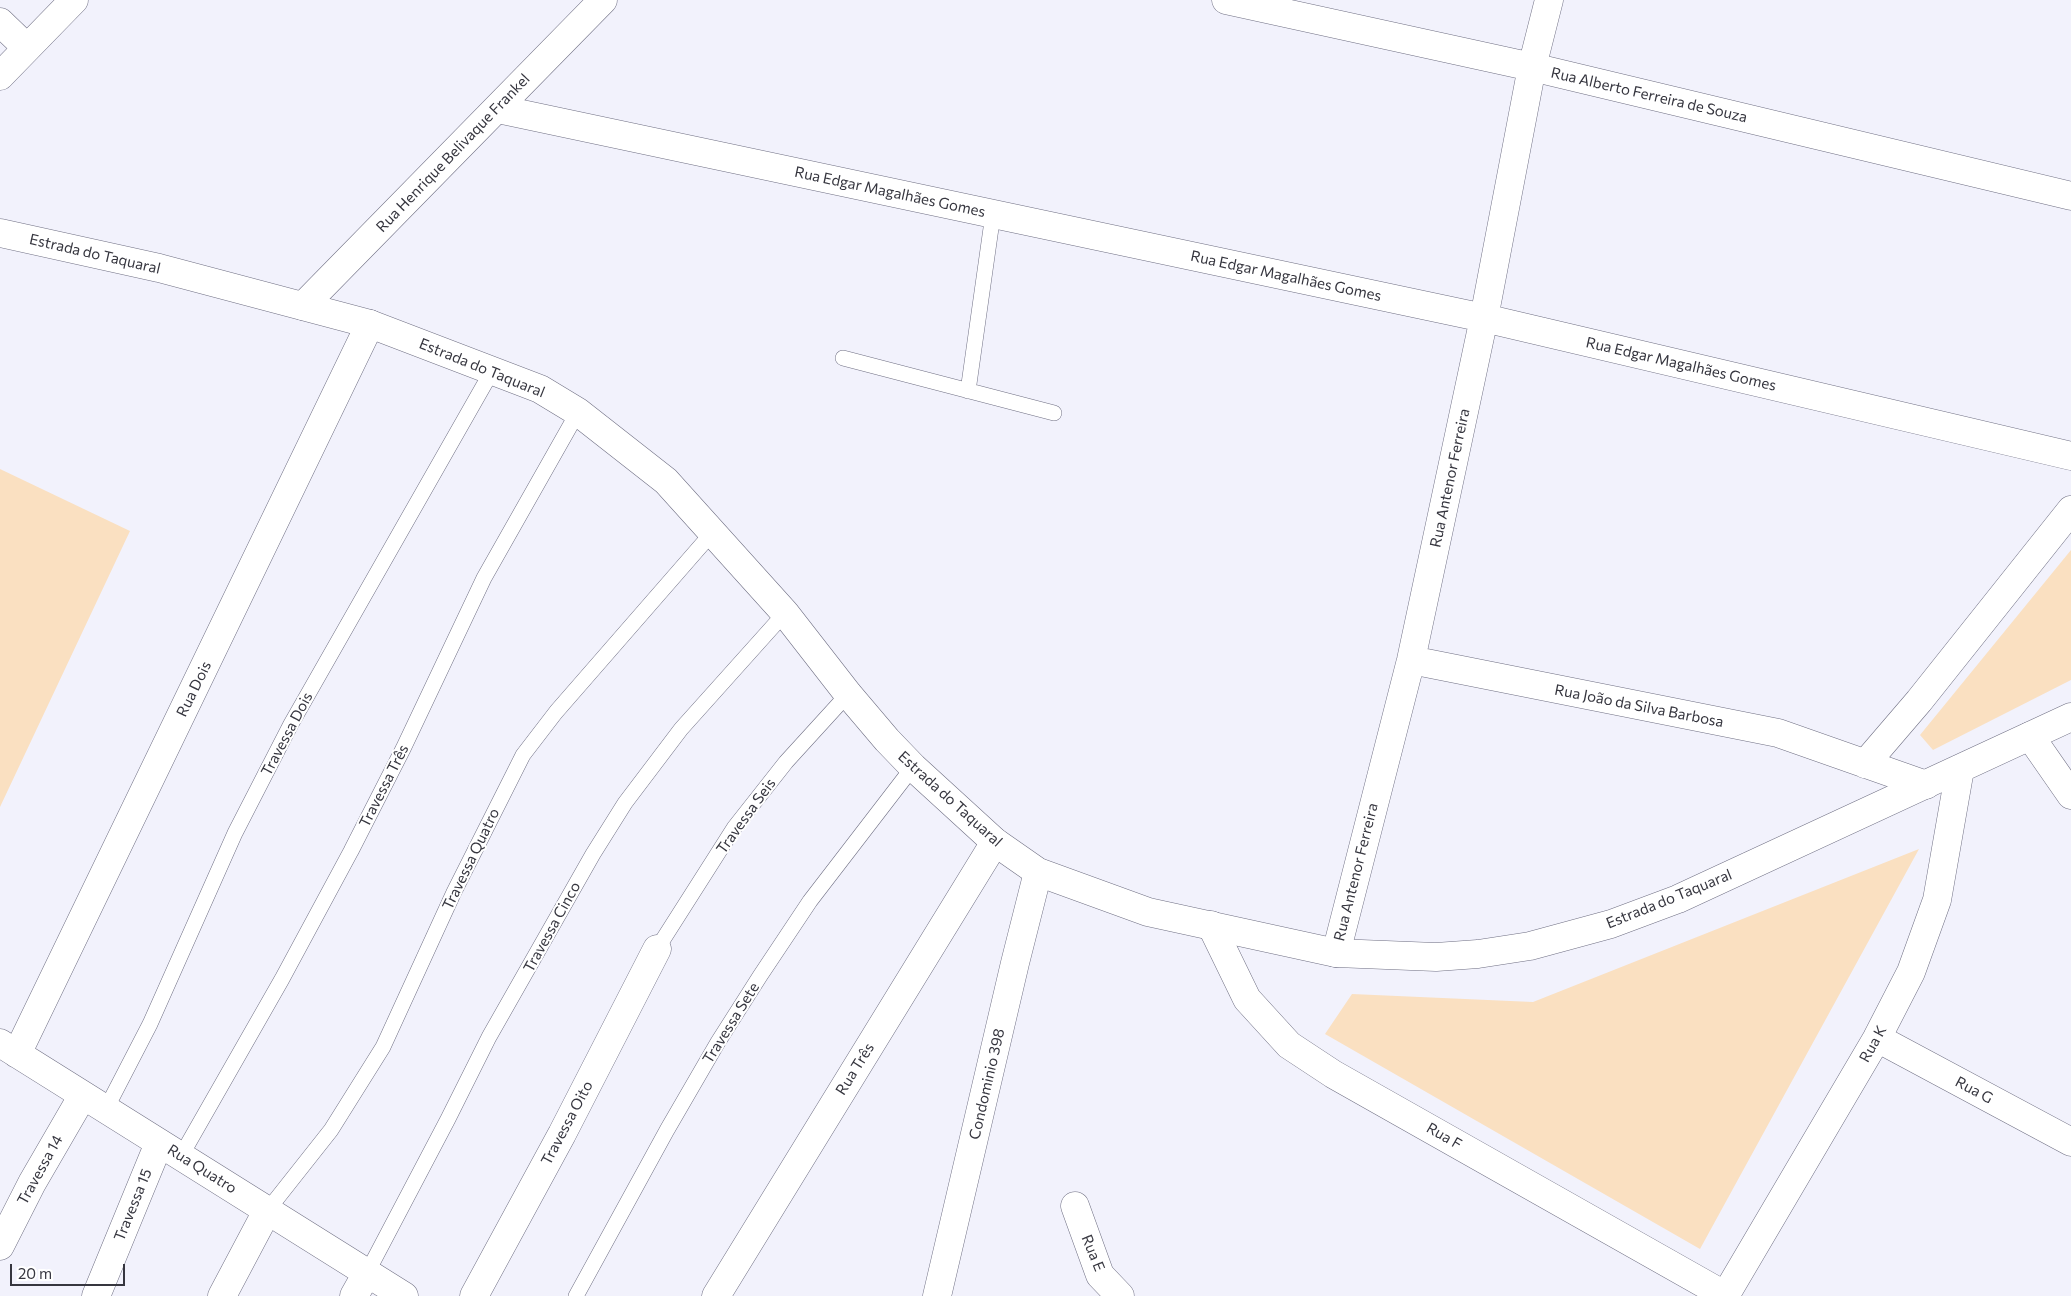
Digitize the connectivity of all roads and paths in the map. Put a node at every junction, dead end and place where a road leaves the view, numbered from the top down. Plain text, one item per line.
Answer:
1 (74, 0) edge
2 (603, 0) edge
3 (1226, 0) edge
4 (1548, 0) edge
5 (0, 22) edge
6 (27, 48) junction
7 (1532, 67) junction
8 (0, 76) edge
9 (498, 109) junction
10 (2071, 196) edge
11 (993, 214) junction
12 (0, 233) edge
13 (303, 306) junction
14 (1484, 318) junction
15 (370, 324) junction
16 (843, 358) dead end
17 (492, 371) junction
18 (968, 390) junction
19 (578, 412) junction
20 (1054, 413) dead end
21 (2071, 456) edge
22 (2071, 510) edge
23 (712, 533) junction
24 (785, 614) junction
25 (1411, 660) junction
26 (848, 694) junction
27 (2071, 716) edge
28 (2030, 736) junction
29 (1864, 764) junction
30 (913, 767) junction
31 (1960, 769) junction
32 (1926, 785) junction
33 (2071, 795) edge
34 (995, 842) junction
35 (1038, 872) junction
36 (1210, 925) junction
37 (657, 949) joint
38 (1336, 953) junction
39 (1877, 1038) junction
40 (9, 1048) edge
41 (82, 1095) junction
42 (106, 1109) junction
43 (2071, 1142) edge
44 (170, 1149) junction
45 (1075, 1206) dead end
46 (268, 1211) junction
47 (0, 1246) edge
48 (360, 1284) edge
49 (96, 1296) edge
50 (222, 1296) edge
51 (404, 1296) edge
52 (474, 1296) edge
53 (576, 1296) edge
54 (716, 1296) edge
55 (937, 1296) edge
56 (1120, 1296) edge
57 (1725, 1296) edge

1 - 6 street
2 - 9 street, Rua Henrique Belivaque Frankel
3 - 7 street, Rua Alberto Ferreira de Souza
4 - 7 street, Rua Antenor Ferreira
5 - 6 street
6 - 8 street
7 - 10 street, Rua Alberto Ferreira de Souza
7 - 14 street, Rua Antenor Ferreira
9 - 11 street, Rua Edgar Magalhães Gomes
9 - 13 street, Rua Henrique Belivaque Frankel
11 - 14 street, Rua Edgar Magalhães Gomes
11 - 18 lane
12 - 13 street, Estrada do Taquaral
13 - 15 street, Estrada do Taquaral
14 - 21 street, Rua Edgar Magalhães Gomes
14 - 25 street, Rua Antenor Ferreira
15 - 17 street, Estrada do Taquaral
15 - 40 street, Rua Dois
16 - 18 lane
17 - 19 street, Estrada do Taquaral
17 - 42 lane, Travessa Dois
18 - 20 lane
19 - 23 street, Estrada do Taquaral
19 - 44 lane, Travessa Três
22 - 29 street
23 - 24 street, Estrada do Taquaral
23 - 46 lane, Travessa Quatro
24 - 26 street, Estrada do Taquaral
24 - 48 lane, Travessa Cinco
25 - 29 street, Rua João da Silva Barbosa
25 - 38 street, Rua Antenor Ferreira
26 - 30 street, Estrada do Taquaral
26 - 37 lane, Travessa Seis
27 - 28 street, Estrada do Taquaral
28 - 31 street, Estrada do Taquaral
28 - 33 street
29 - 32 street, Rua João da Silva Barbosa
30 - 34 street, Estrada do Taquaral
30 - 53 lane, Travessa Sete
31 - 32 street, Estrada do Taquaral
31 - 39 street, Rua K
32 - 38 street, Estrada do Taquaral
34 - 35 street, Estrada do Taquaral
34 - 54 street, Rua Três
35 - 36 street, Estrada do Taquaral
35 - 55 street, Condominio 398
36 - 38 street, Estrada do Taquaral
36 - 57 street, Rua F
37 - 52 street, Travessa Oito
39 - 43 street, Rua G
39 - 57 street, Rua K
40 - 41 street, Rua Quatro
41 - 42 street, Rua Quatro
41 - 47 street, Travessa 14
42 - 44 street, Rua Quatro
44 - 46 street, Rua Quatro
44 - 49 street, Travessa 15
45 - 56 street, Rua E
46 - 48 street, Rua Quatro
46 - 50 street
48 - 51 street, Rua Quatro

